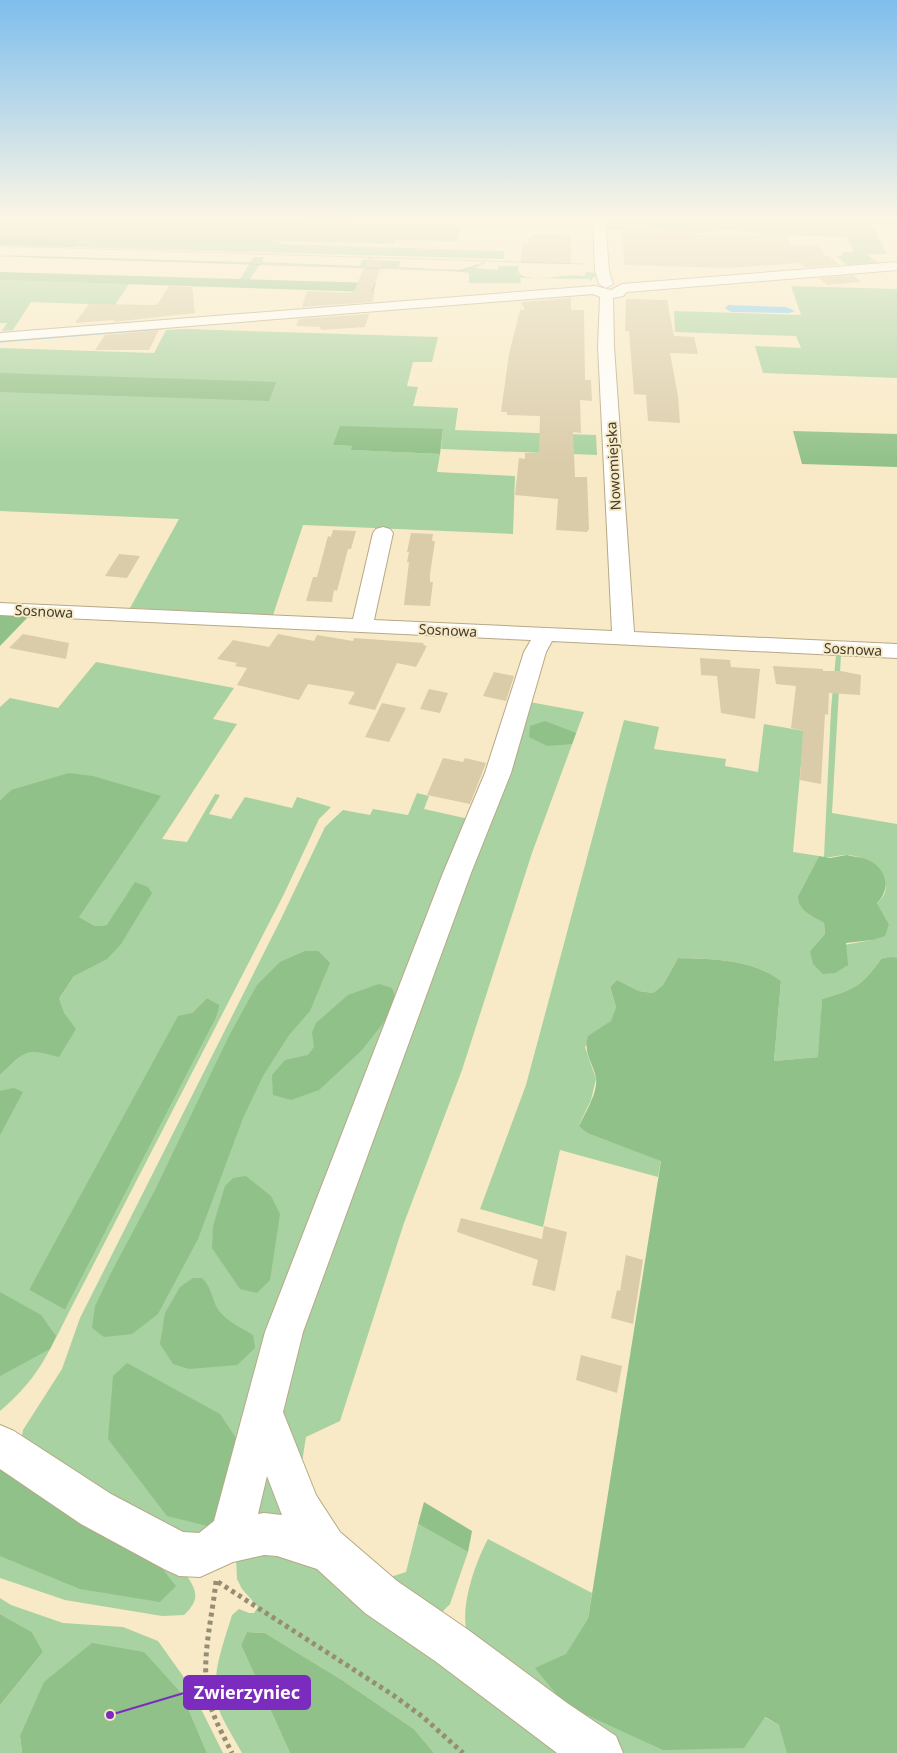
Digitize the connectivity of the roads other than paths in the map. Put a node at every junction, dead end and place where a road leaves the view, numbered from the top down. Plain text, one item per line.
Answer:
1 (458, 301) edge
2 (606, 301) edge
3 (0, 337) edge
4 (383, 533) dead end
5 (0, 609) edge
6 (362, 626) junction
7 (545, 635) junction
8 (623, 638) junction
9 (897, 651) edge
10 (260, 1417) junction
11 (0, 1445) edge
12 (325, 1547) junction
13 (218, 1557) junction
14 (600, 1753) edge

1 - 3 street
2 - 8 street, Nowomiejska
4 - 6 street
5 - 6 street, Sosnowa
6 - 7 street, Sosnowa
7 - 8 street, Sosnowa
7 - 10 street
8 - 9 street, Sosnowa
10 - 12 street
10 - 13 street
11 - 13 street
12 - 13 street
12 - 14 street

